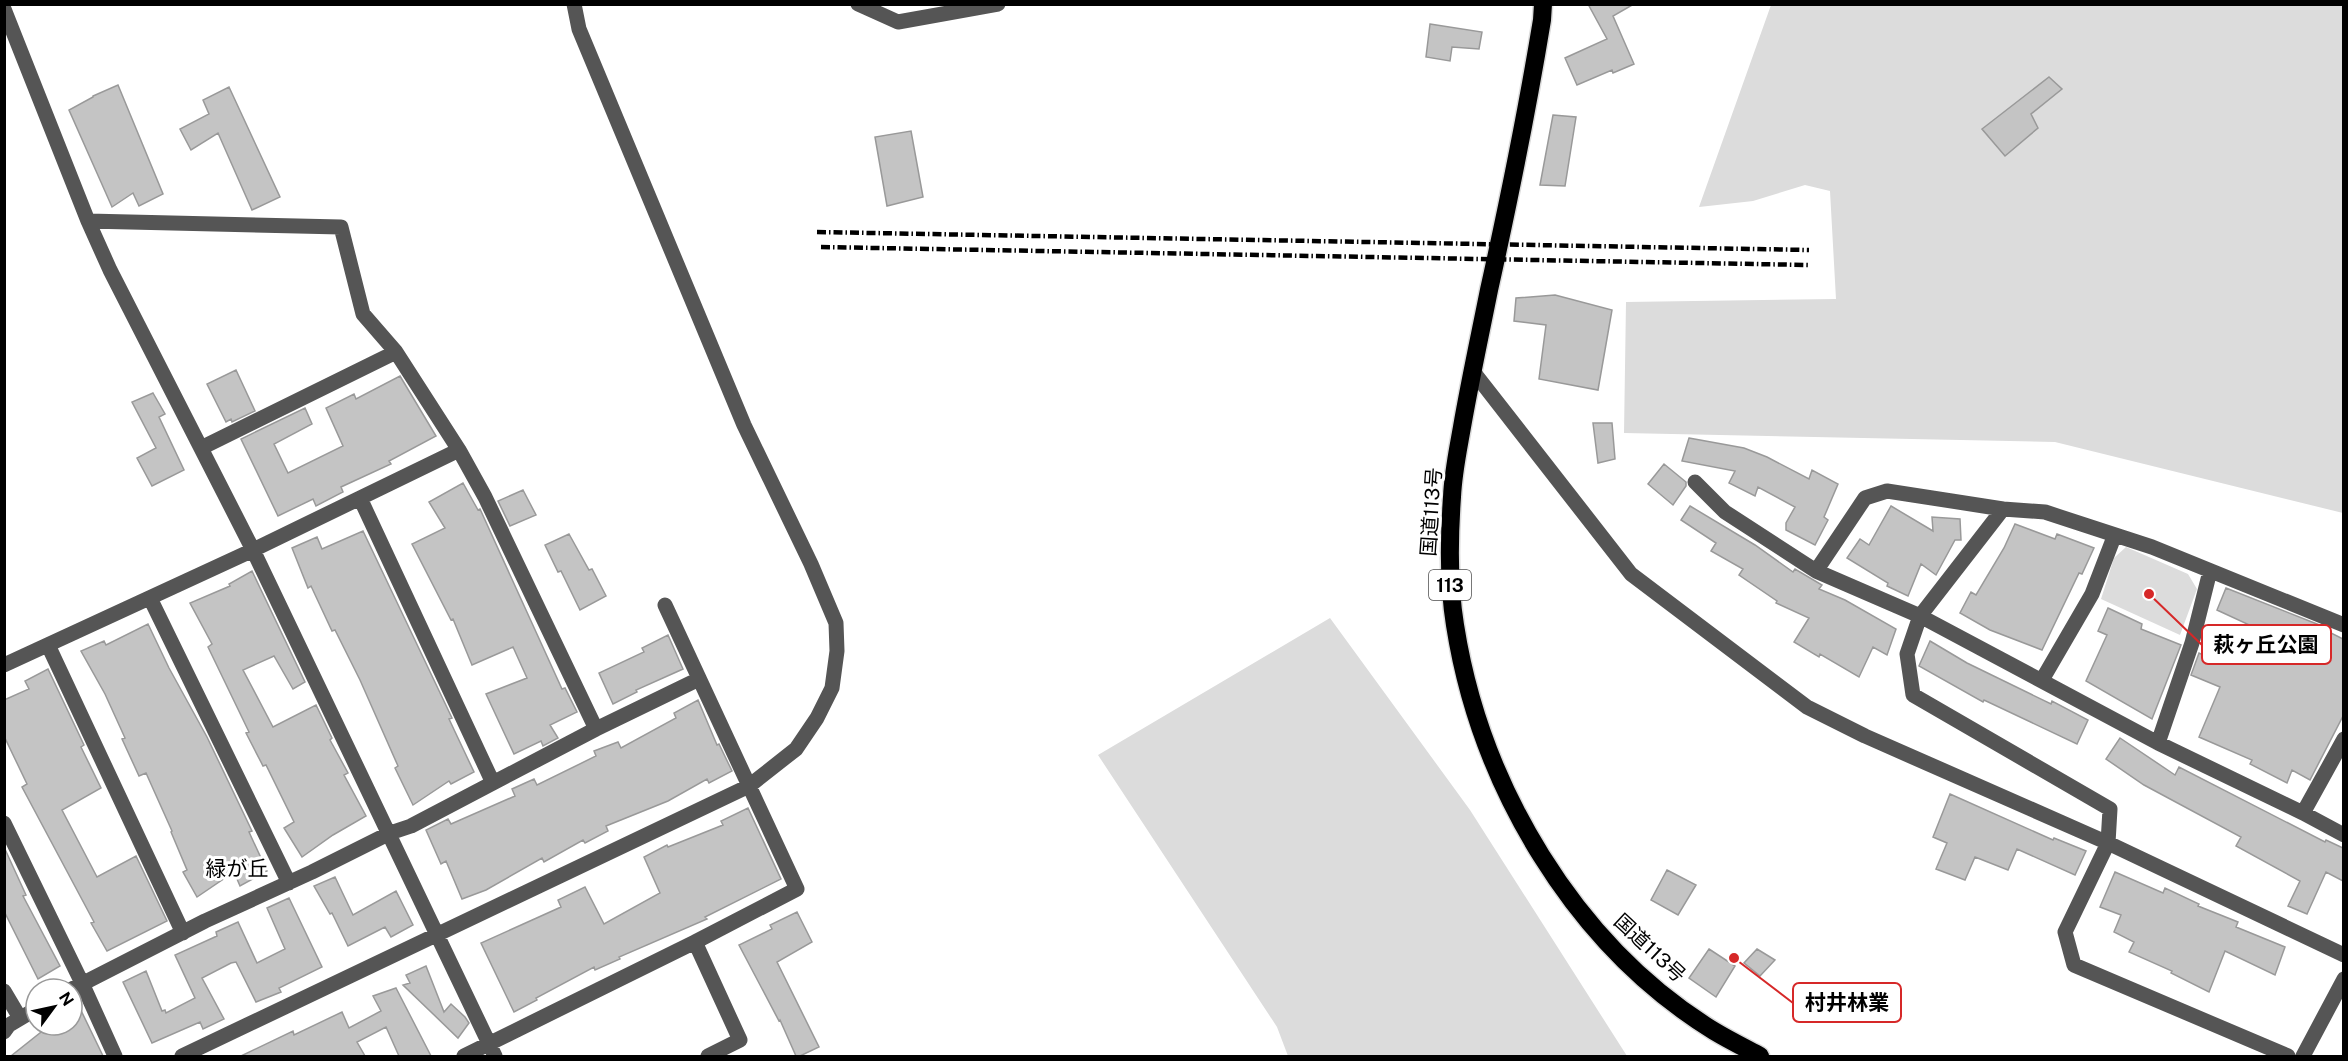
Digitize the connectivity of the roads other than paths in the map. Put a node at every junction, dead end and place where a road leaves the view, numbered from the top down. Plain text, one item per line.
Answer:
1 (574, 4) edge
2 (858, 4) edge
3 (883, 4) edge
4 (998, 4) edge
5 (1543, 4) edge
6 (4, 9) edge
7 (898, 22) junction
8 (88, 221) junction
9 (396, 352) junction
10 (1472, 370) junction
11 (201, 448) junction
12 (459, 450) junction
13 (1695, 482) dead end
14 (360, 498) junction
15 (2003, 509) junction
16 (2114, 537) junction
17 (253, 550) junction
18 (2210, 571) junction
19 (1816, 572) junction
20 (150, 598) junction
21 (665, 605) dead end
22 (1920, 616) junction
23 (2343, 624) edge
24 (48, 645) junction
25 (4, 665) edge
26 (699, 679) junction
27 (2042, 681) junction
28 (596, 729) junction
29 (2343, 739) edge
30 (2158, 743) junction
31 (493, 783) junction
32 (749, 786) junction
33 (2303, 813) junction
34 (4, 823) edge
35 (390, 833) junction
36 (2343, 835) edge
37 (2108, 843) junction
38 (289, 883) junction
39 (183, 933) junction
40 (437, 934) junction
41 (695, 942) junction
42 (2343, 955) edge
43 (73, 977) edge
44 (2343, 979) edge
45 (84, 982) edge
46 (4, 991) edge
47 (84, 999) edge
48 (24, 1016) edge
49 (20, 1018) junction
50 (4, 1032) edge
51 (492, 1051) edge
52 (115, 1056) edge
53 (182, 1056) edge
54 (464, 1056) edge
55 (708, 1056) edge
56 (1760, 1056) edge
57 (2288, 1056) edge
58 (2303, 1056) edge

1 - 32 street
2 - 7 street
3 - 7 street
4 - 7 street
5 - 10 highway, 国道113号 / 113
6 - 8 street
8 - 9 street
8 - 11 street
9 - 11 street
9 - 12 street
10 - 37 street
10 - 56 highway, 国道113号 / 113
11 - 17 street
12 - 14 street
12 - 28 street
13 - 19 street
14 - 17 street
14 - 31 street
15 - 16 street
15 - 19 street
15 - 22 street
16 - 18 street
16 - 27 street
17 - 20 street
17 - 35 street
18 - 23 street
18 - 30 street
19 - 22 street
20 - 24 street
20 - 38 street
21 - 26 street
22 - 27 street
22 - 37 street
24 - 25 street
24 - 39 street
26 - 28 street
26 - 32 street
27 - 30 street
28 - 31 street
29 - 33 street
30 - 33 street
31 - 35 street
32 - 40 street
32 - 41 street
33 - 36 street
34 - 43 street
35 - 38 street
35 - 40 street
37 - 42 street
37 - 57 street
38 - 39 street
39 - 45 street
40 - 51 street
40 - 53 street
41 - 51 street
41 - 55 street
44 - 58 street
46 - 49 street
47 - 52 street
48 - 49 street
49 - 50 street
51 - 54 street

